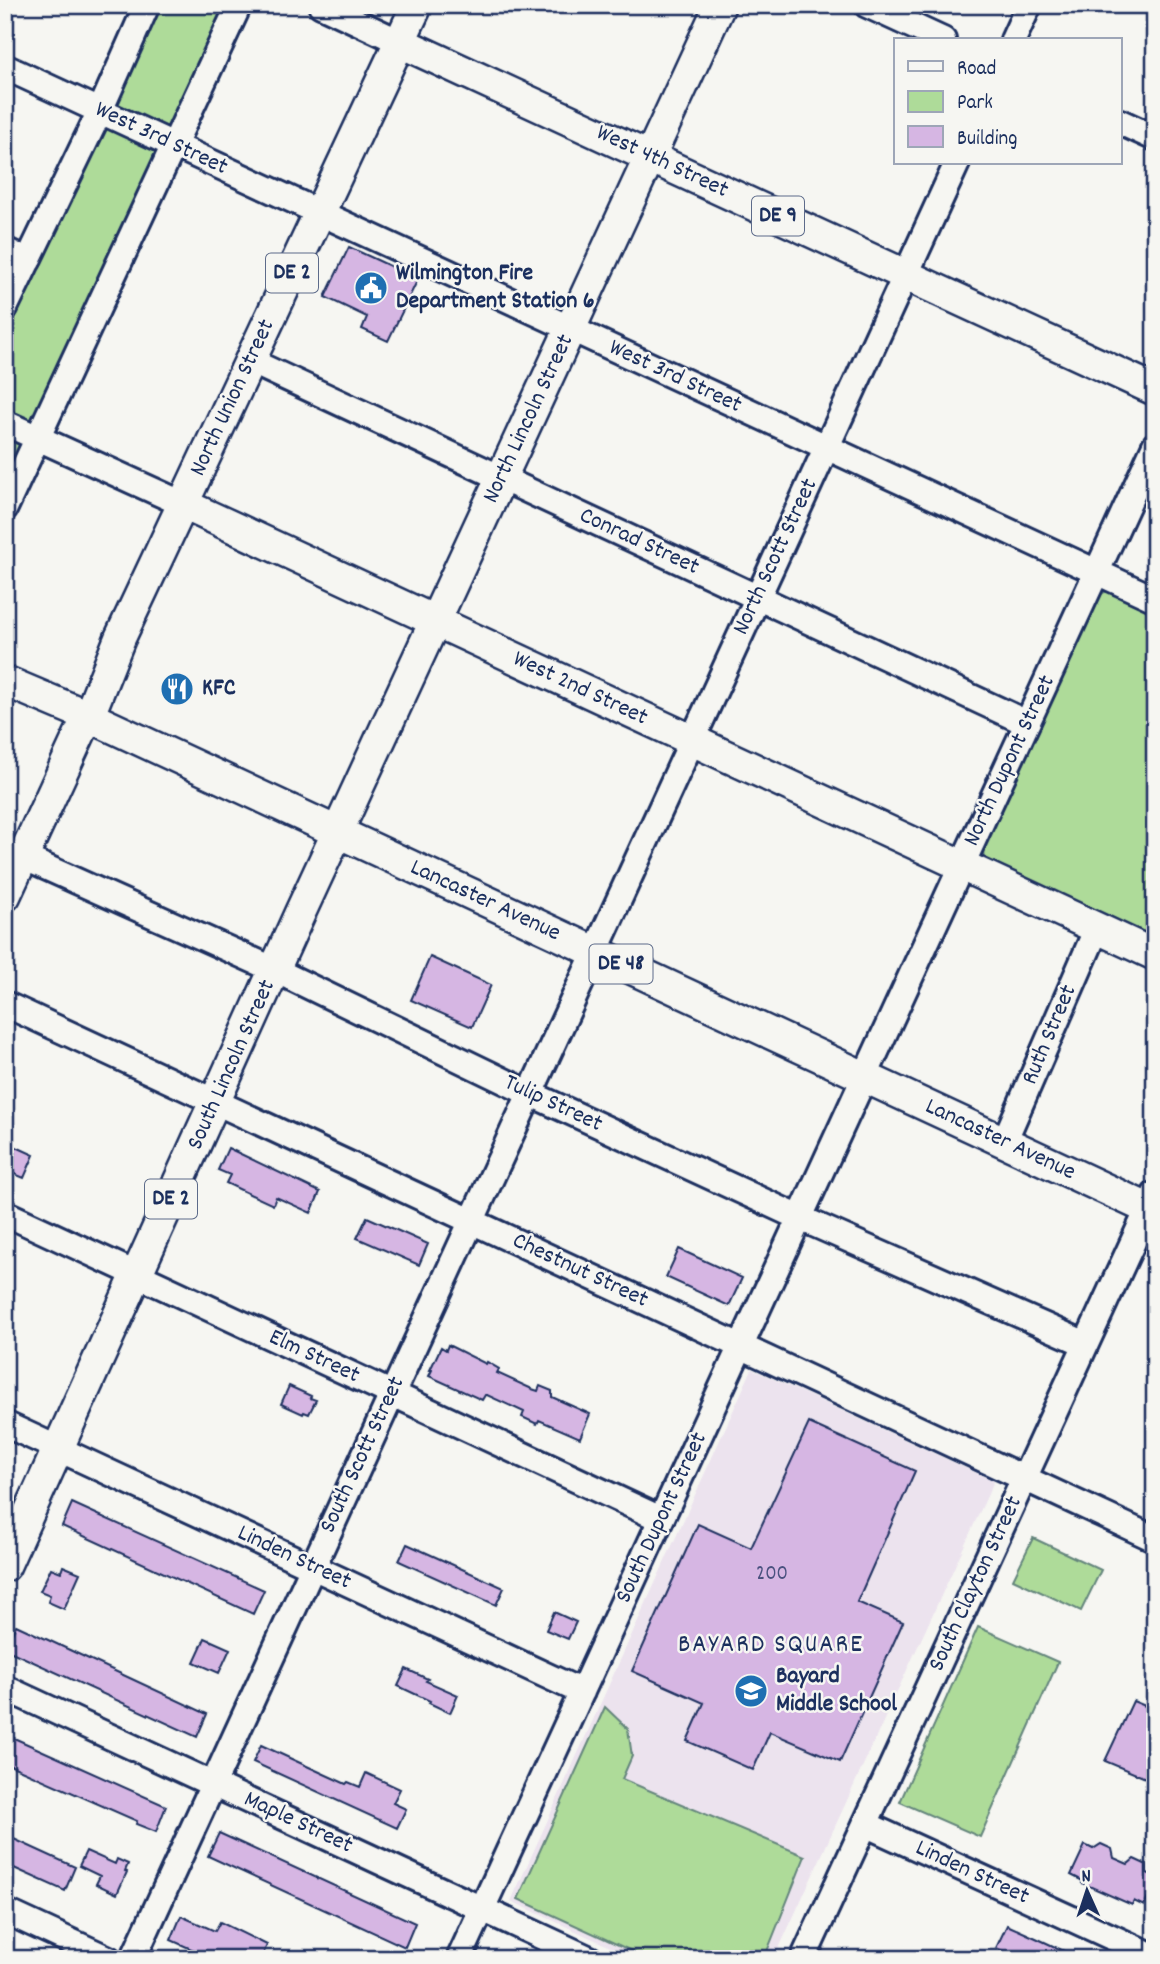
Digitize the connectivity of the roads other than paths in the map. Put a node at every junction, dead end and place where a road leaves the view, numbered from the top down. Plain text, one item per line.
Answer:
1 (147, 5) edge
2 (239, 5) edge
3 (321, 5) edge
4 (417, 5) edge
5 (720, 5) edge
6 (867, 5) edge
7 (1029, 5) edge
8 (939, 38) edge
9 (1014, 38) edge
10 (400, 42) junction
11 (5, 67) edge
12 (100, 111) junction
13 (1122, 123) edge
14 (1155, 138) edge
15 (173, 145) junction
16 (650, 157) junction
17 (957, 164) edge
18 (320, 212) junction
19 (5, 250) edge
20 (28, 261) junction
21 (905, 275) junction
22 (5, 308) edge
23 (570, 328) junction
24 (250, 362) junction
25 (1155, 390) edge
26 (5, 423) edge
27 (38, 437) junction
28 (1155, 445) edge
29 (826, 447) junction
30 (501, 478) junction
31 (183, 504) junction
32 (5, 508) edge
33 (1097, 572) junction
34 (757, 597) junction
35 (1155, 599) edge
36 (435, 621) junction
37 (5, 681) edge
38 (88, 716) junction
39 (1027, 723) junction
40 (691, 740) junction
41 (337, 832) junction
42 (23, 857) junction
43 (962, 865) junction
44 (5, 896) edge
45 (1097, 928) junction
46 (594, 952) junction
47 (1155, 955) edge
48 (275, 970) junction
49 (5, 1004) edge
50 (865, 1077) junction
51 (529, 1093) junction
52 (215, 1101) junction
53 (1004, 1142) junction
54 (1153, 1205) edge
55 (5, 1213) edge
56 (800, 1218) junction
57 (471, 1220) junction
58 (137, 1275) junction
59 (1086, 1344) junction
60 (741, 1346) junction
61 (392, 1393) junction
62 (5, 1424) edge
63 (58, 1449) junction
64 (1024, 1478) junction
65 (661, 1519) junction
66 (1155, 1539) edge
67 (5, 1566) edge
68 (312, 1567) junction
69 (5, 1688) edge
70 (582, 1692) junction
71 (213, 1784) junction
72 (866, 1824) junction
73 (482, 1909) junction
74 (5, 1911) edge
75 (1148, 1956) edge
76 (109, 1959) edge
77 (133, 1959) edge
78 (459, 1959) edge
79 (590, 1959) edge
80 (803, 1959) edge

1 - 12 street
2 - 15 street
3 - 10 street, West 4th Street
4 - 10 main road, North Union Street / DE 2
5 - 16 main road, North Lincoln Street / DE 2
6 - 8 street
7 - 9 street
10 - 16 main road, West 4th Street / DE 9
10 - 18 main road, North Union Street / DE 2
11 - 12 street, West 3rd Street
12 - 15 street, West 3rd Street
12 - 20 street
13 - 14 street
15 - 18 street, West 3rd Street
15 - 27 street
16 - 21 main road, West 4th Street / DE 9
16 - 23 main road, North Lincoln Street / DE 2
17 - 21 street, North Scott Street
18 - 23 street, West 3rd Street
18 - 24 main road, North Union Street / DE 2
19 - 20 street
20 - 22 street
21 - 25 main road, West 4th Street / DE 9
21 - 29 street, North Scott Street
23 - 29 street, West 3rd Street
23 - 30 main road, North Lincoln Street / DE 2
24 - 30 street, Conrad Street
24 - 31 main road, North Union Street / DE 2
26 - 27 street, West 2nd Street
27 - 31 street, West 2nd Street
27 - 32 street
28 - 33 street, North Dupont Street
29 - 33 street, West 3rd Street
29 - 34 street, North Scott Street
30 - 34 street, Conrad Street
30 - 36 main road, North Lincoln Street / DE 2
31 - 36 main road, West 2nd Street
31 - 38 main road, North Union Street / DE 2
33 - 35 street, West 3rd Street
33 - 39 street, North Dupont Street
34 - 39 street, Conrad Street
34 - 40 street, North Scott Street
36 - 40 main road, West 2nd Street
36 - 41 main road, North Lincoln Street / DE 2
37 - 38 main road, Lancaster Avenue / DE 48
38 - 41 main road, Lancaster Avenue / DE 48
38 - 42 main road, DE 2
39 - 43 street, North Dupont Street
40 - 43 main road, West 2nd Street
40 - 46 street, North Scott Street
41 - 46 main road, Lancaster Avenue / DE 48
41 - 48 main road, South Lincoln Street / DE 2
42 - 44 main road, DE 2
42 - 48 street, Tulip Street
43 - 45 main road, West 2nd Street
43 - 50 street, North Dupont Street
45 - 47 main road, West 2nd Street
45 - 53 street, Ruth Street
46 - 50 main road, Lancaster Avenue / DE 48
46 - 51 street, South Scott Street
48 - 51 street, Tulip Street
48 - 52 main road, South Lincoln Street / DE 2
49 - 52 street, Chestnut Street
50 - 53 main road, Lancaster Avenue / DE 48
50 - 56 street, South Dupont Street
51 - 56 street, Tulip Street
51 - 57 street, South Scott Street
52 - 57 street, Chestnut Street
52 - 58 main road, South Lincoln Street / DE 2
53 - 54 main road, Lancaster Avenue / DE 48
54 - 59 street, South Clayton Street
55 - 58 street, Elm Street
56 - 59 street, Tulip Street
56 - 60 street, South Dupont Street
57 - 60 street, Chestnut Street
57 - 61 street, South Scott Street
58 - 61 street, Elm Street
58 - 63 main road, South Lincoln Street / DE 2
59 - 64 street, South Clayton Street
60 - 64 street, Chestnut Street
60 - 65 street, South Dupont Street
61 - 65 street, Elm Street
61 - 68 street, South Scott Street
62 - 63 street, Linden Street
63 - 67 main road, South Lincoln Street / DE 2
63 - 68 street, Linden Street
64 - 66 street, Chestnut Street
64 - 72 street, South Clayton Street
65 - 70 street, South Dupont Street
68 - 70 street, Linden Street
68 - 71 street, South Scott Street
69 - 71 street, Maple Street
70 - 73 street, South Dupont Street
71 - 73 street, Maple Street
71 - 77 street, South Scott Street
72 - 75 street, Linden Street
72 - 80 street, South Clayton Street
73 - 78 street, South Dupont Street
73 - 79 street, Maple Street
74 - 76 street

